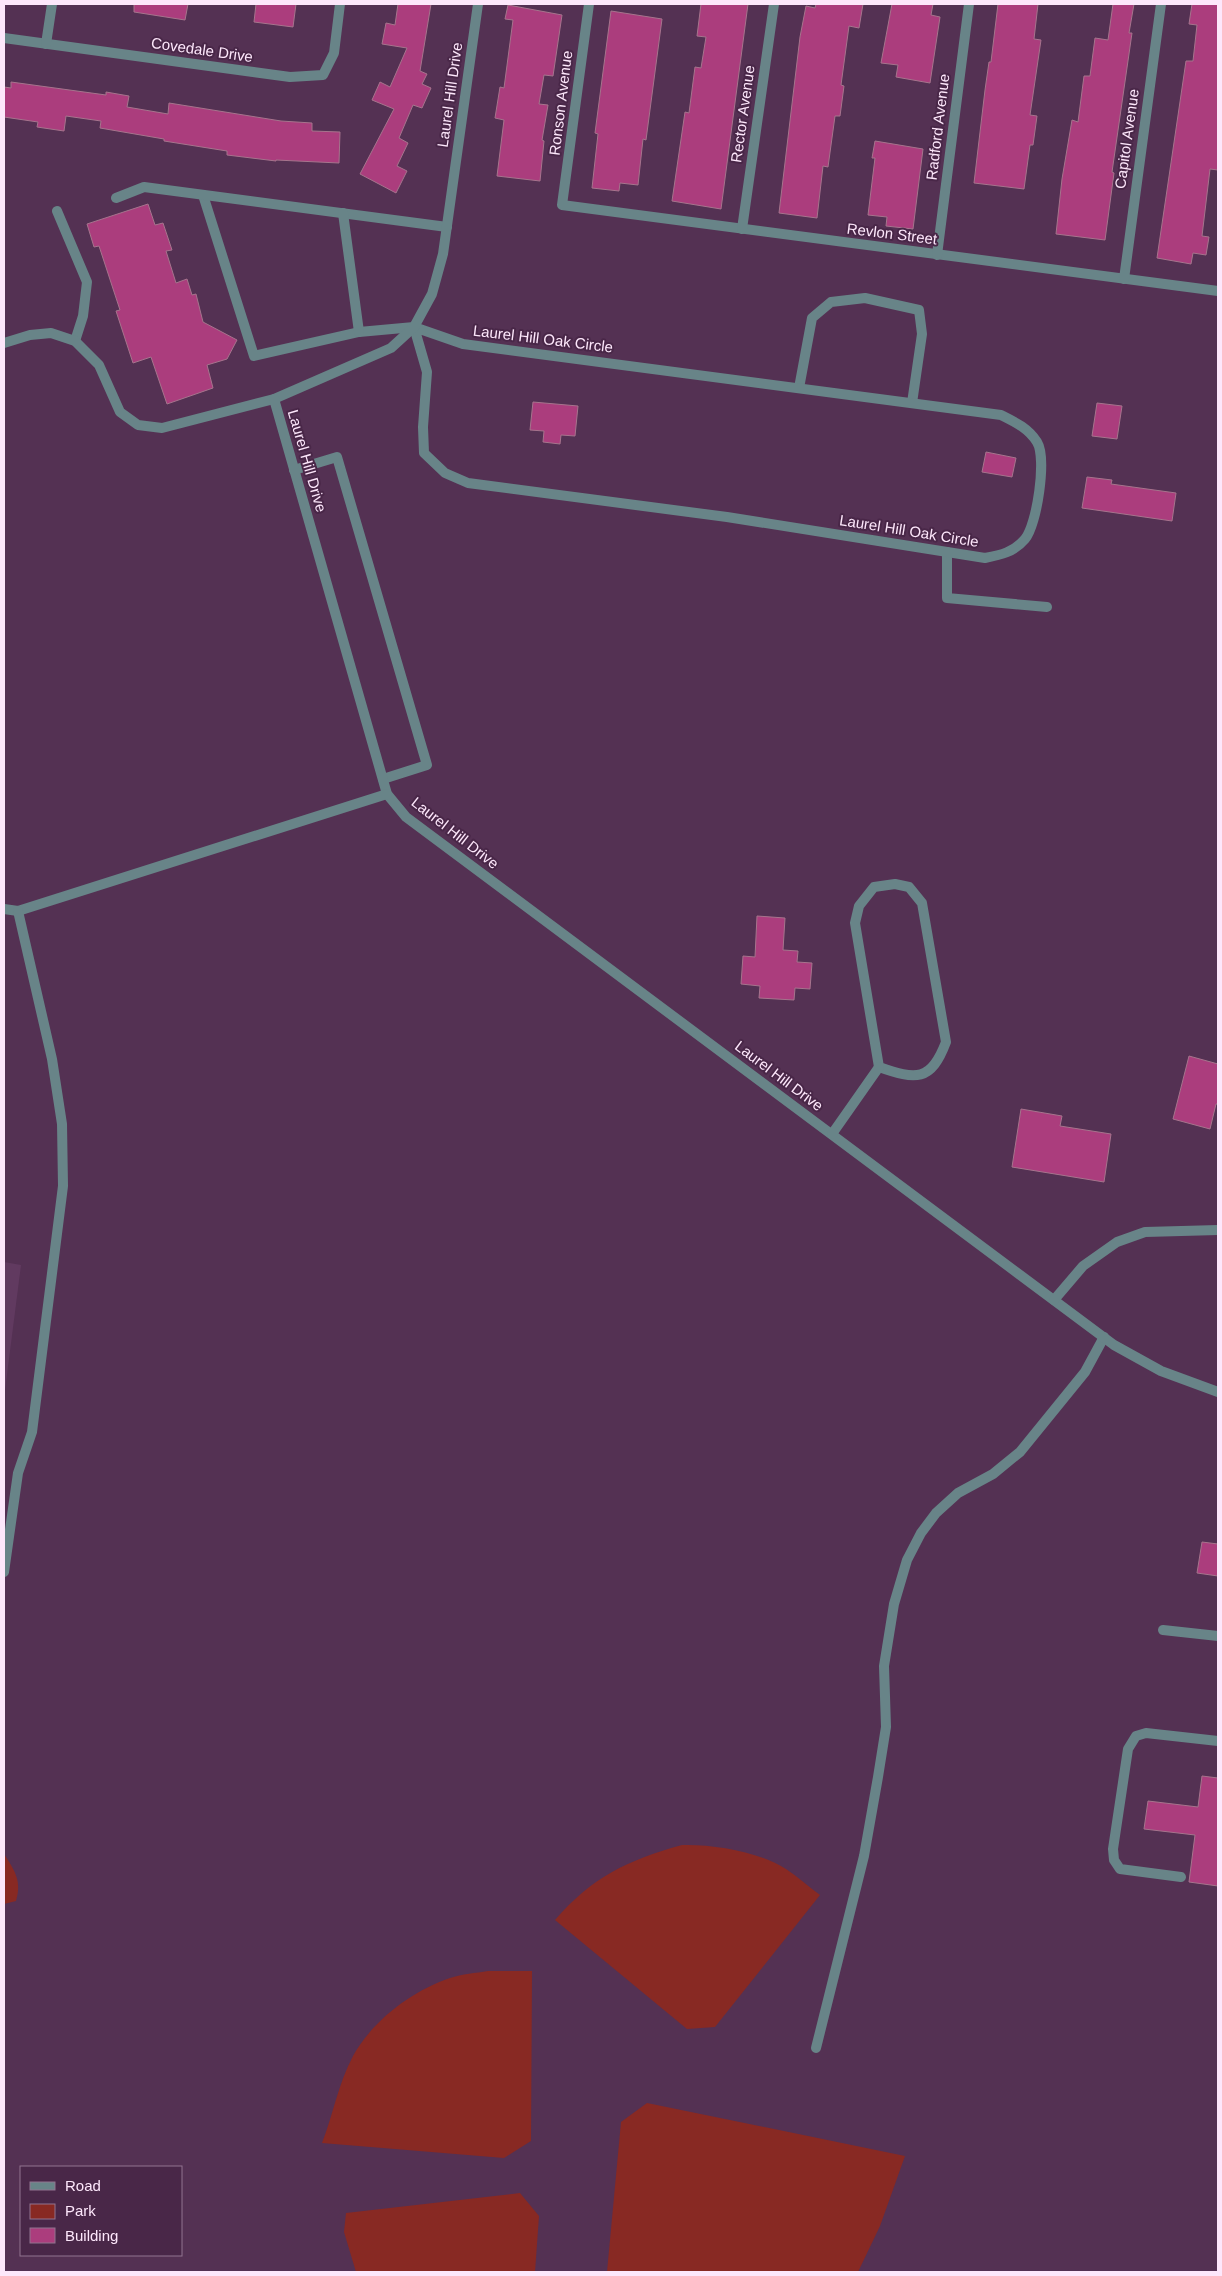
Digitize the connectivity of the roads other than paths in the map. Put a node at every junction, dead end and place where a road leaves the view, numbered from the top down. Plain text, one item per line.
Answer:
1 (52, 4) edge
2 (340, 4) edge
3 (478, 4) edge
4 (588, 4) edge
5 (774, 4) edge
6 (969, 4) edge
7 (1161, 4) edge
8 (4, 38) edge
9 (46, 44) junction
10 (202, 195) junction
11 (116, 198) dead end
12 (562, 205) joint
13 (57, 211) dead end
14 (343, 213) junction
15 (447, 227) junction
16 (742, 229) junction
17 (936, 255) junction
18 (1124, 279) junction
19 (1218, 291) edge
20 (414, 327) junction
21 (359, 332) junction
22 (75, 341) junction
23 (4, 343) edge
24 (799, 388) junction
25 (274, 400) junction
26 (912, 403) junction
27 (294, 470) junction
28 (947, 552) junction
29 (1046, 607) dead end
30 (383, 779) junction
31 (387, 794) junction
32 (4, 909) edge
33 (18, 911) junction
34 (879, 1067) junction
35 (832, 1134) junction
36 (1218, 1230) edge
37 (1054, 1300) junction
38 (1104, 1337) junction
39 (1218, 1392) edge
40 (4, 1572) edge
41 (1164, 1630) dead end
42 (1218, 1636) edge
43 (1218, 1740) edge
44 (1181, 1877) dead end
45 (816, 2048) dead end

1 - 9 street
2 - 9 street, Covedale Drive
3 - 15 street, Laurel Hill Drive
4 - 12 street, Ronson Avenue
5 - 16 street, Rector Avenue
6 - 17 street, Radford Avenue
7 - 18 street, Capitol Avenue
8 - 9 street, Covedale Drive
10 - 11 street
10 - 14 street
10 - 21 street
12 - 16 street, Revlon Street
13 - 22 street
14 - 15 street
14 - 21 street
15 - 20 street, Laurel Hill Drive
16 - 17 street, Revlon Street
17 - 18 street, Revlon Street
18 - 19 street, Revlon Street
20 - 21 street
20 - 24 street, Laurel Hill Oak Circle
20 - 25 street, Laurel Hill Drive
20 - 28 street, Laurel Hill Oak Circle
22 - 23 street
22 - 25 street
24 - 26 street, Laurel Hill Oak Circle
24 - 26 street
25 - 27 street, Laurel Hill Drive
26 - 28 street, Laurel Hill Oak Circle
27 - 30 street, Laurel Hill Drive
27 - 30 street
28 - 29 street
30 - 31 street, Laurel Hill Drive
31 - 33 street
31 - 35 street, Laurel Hill Drive
32 - 33 street
33 - 40 street
34 - 34 street
34 - 35 street
35 - 37 street, Laurel Hill Drive
36 - 37 street
37 - 38 street, Laurel Hill Drive
38 - 39 street, Laurel Hill Drive
38 - 45 street
41 - 42 street
43 - 44 street

